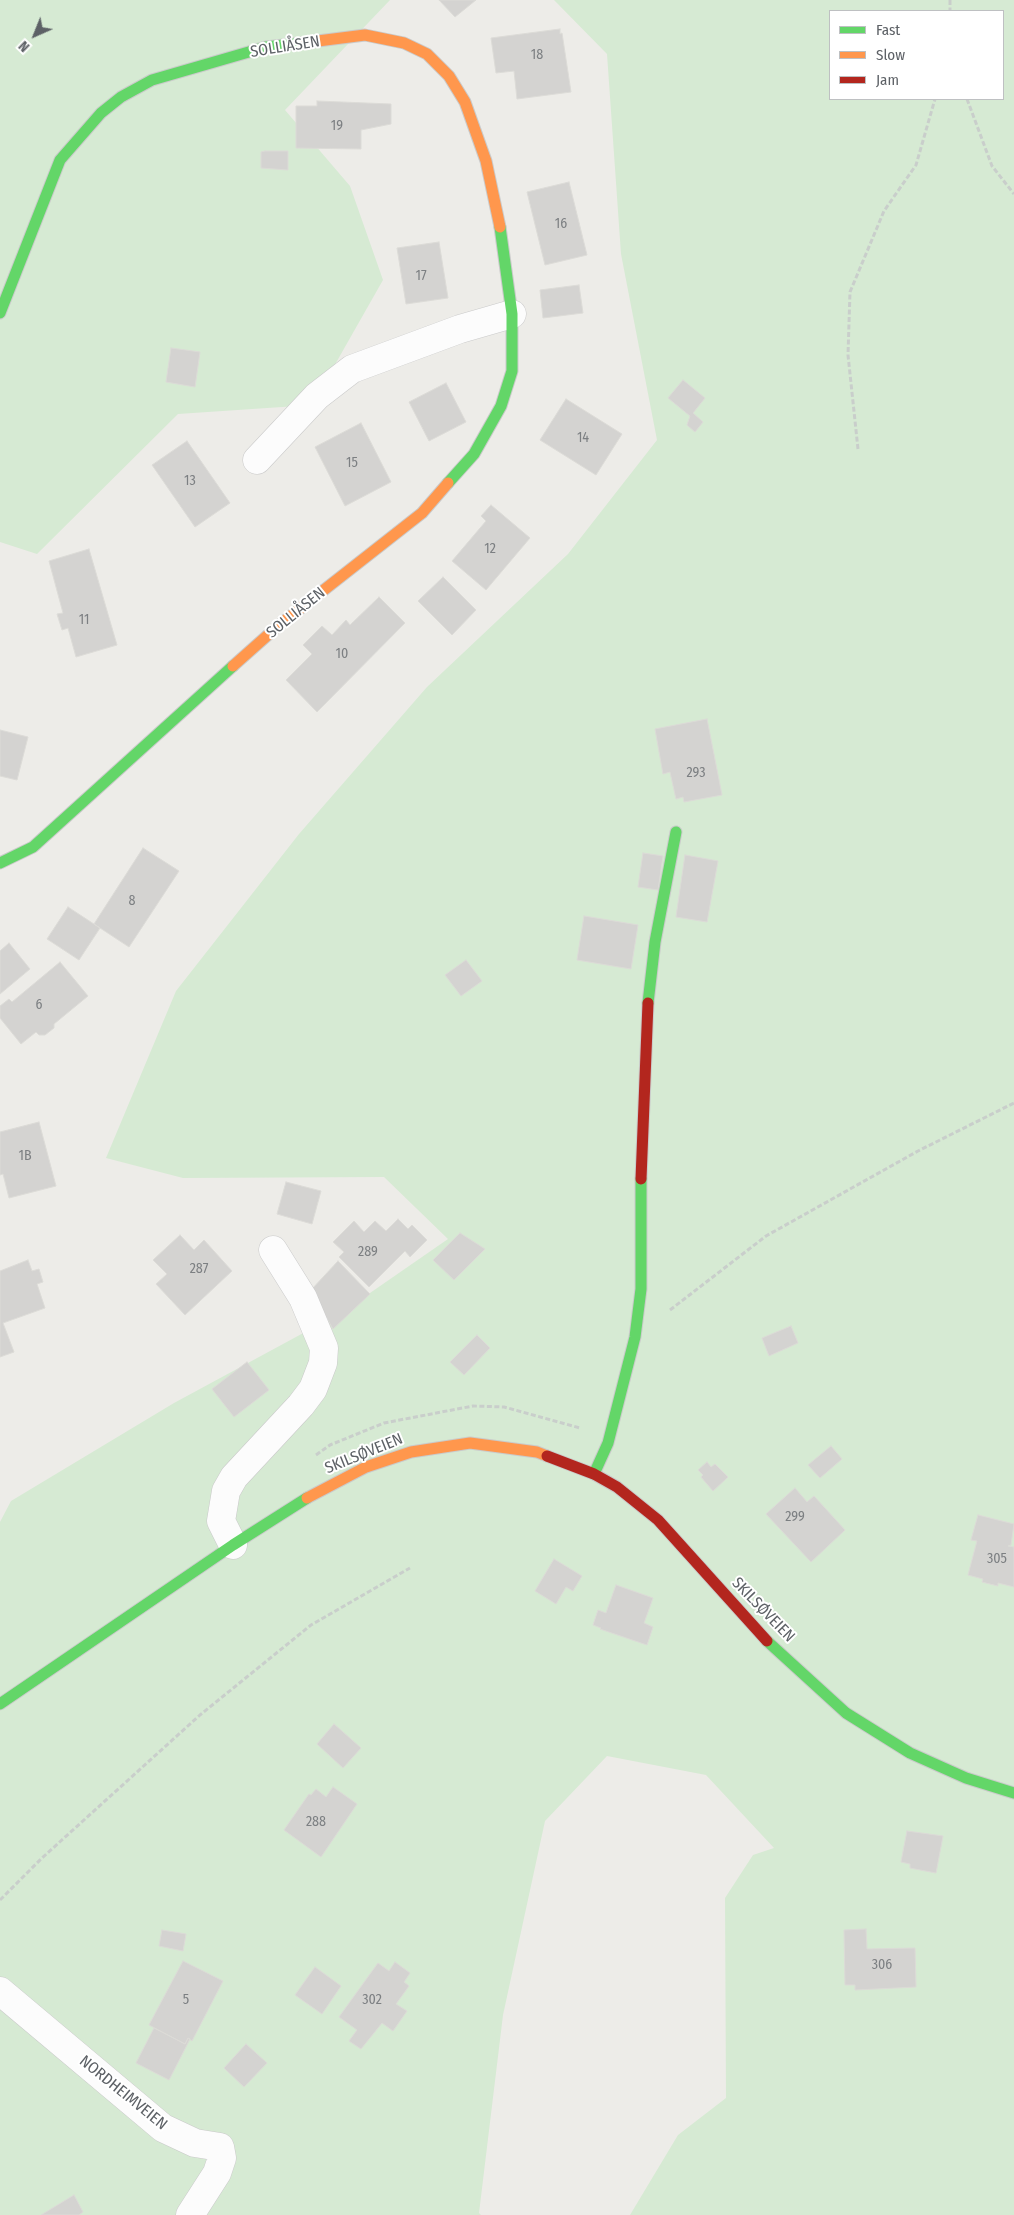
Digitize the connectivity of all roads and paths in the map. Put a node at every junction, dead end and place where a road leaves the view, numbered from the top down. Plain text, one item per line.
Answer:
1 (935, 100) edge
2 (967, 100) edge
3 (1014, 194) edge
4 (0, 313) edge
5 (512, 314) junction
6 (858, 449) dead end
7 (257, 460) dead end
8 (676, 832) dead end
9 (0, 863) edge
10 (1014, 1103) edge
11 (272, 1250) dead end
12 (635, 1337) junction
13 (608, 1443) junction
14 (314, 1456) dead end
15 (594, 1474) junction
16 (233, 1545) junction
17 (410, 1568) dead end
18 (0, 1704) edge
19 (1014, 1793) edge
20 (0, 1900) edge
21 (0, 1991) edge
22 (190, 2215) edge

1 - 6 path
2 - 3 path
4 - 5 street, SOLLIÅSEN
5 - 7 street
5 - 9 street, SOLLIÅSEN
8 - 12 street
10 - 12 path
11 - 16 street
12 - 13 street
13 - 14 path
13 - 15 street
15 - 16 street, SKILSØVEIEN
15 - 19 street, SKILSØVEIEN
16 - 18 street, SKILSØVEIEN
17 - 20 path
21 - 22 street, NORDHEIMVEIEN

